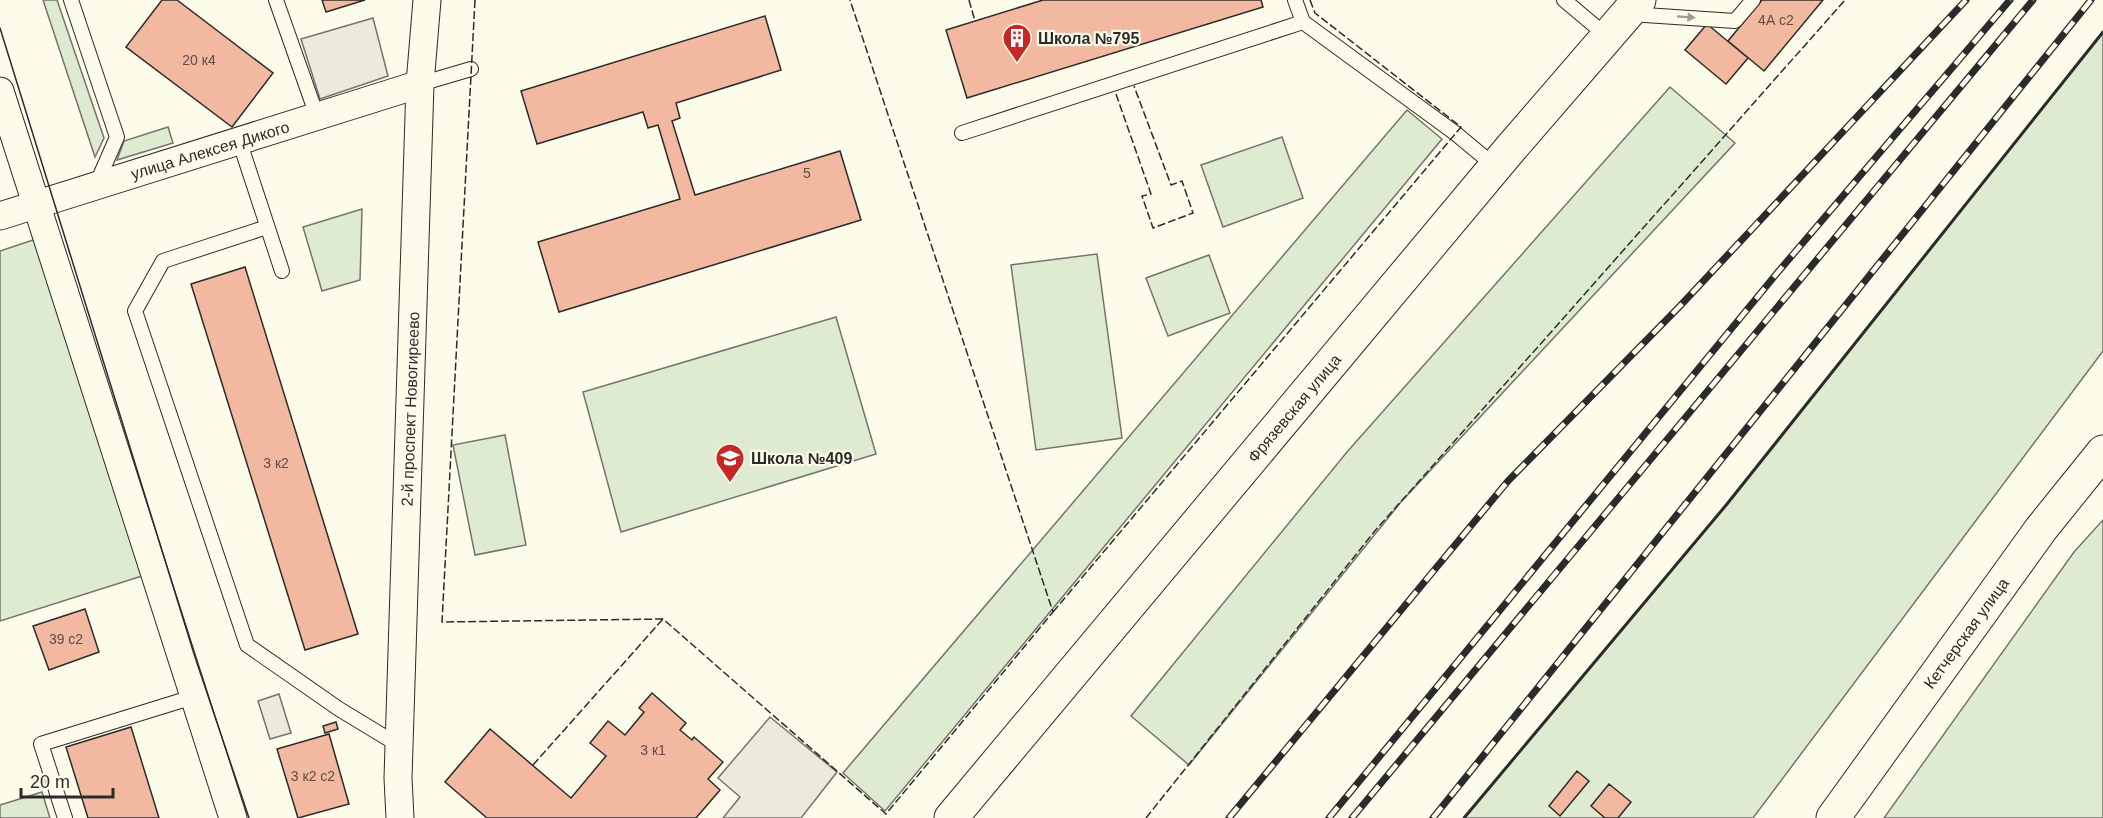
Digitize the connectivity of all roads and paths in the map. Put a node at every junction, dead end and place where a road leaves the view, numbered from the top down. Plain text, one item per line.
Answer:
1 (71, 0) edge
2 (276, 0) edge
3 (427, 0) edge
4 (1295, 0) edge
5 (1564, 0) edge
6 (1753, 0) edge
7 (1625, 17) edge
8 (1303, 22) junction
9 (471, 69) dead end
10 (420, 84) junction
11 (0, 91) edge
12 (317, 116) junction
13 (962, 133) dead end
14 (239, 140) junction
15 (1496, 167) junction
16 (96, 185) junction
17 (37, 204) junction
18 (0, 216) edge
19 (267, 227) junction
20 (282, 271) dead end
21 (2103, 452) edge
22 (193, 697) junction
23 (400, 746) junction
24 (65, 818) edge
25 (233, 818) edge
26 (400, 818) edge
27 (951, 818) edge
28 (1833, 818) edge

1 - 16 lane
2 - 12 lane
3 - 10 street, 2-й проспект Новогиреево
4 - 8 lane
5 - 7 lane
7 -> 6 lane
7 - 15 main road, Фрязевская улица
8 - 13 lane
8 - 15 lane
9 - 10 lane
10 - 12 street, улица Алексея Дикого
10 - 23 street, 2-й проспект Новогиреево
11 - 17 street
12 - 14 street, улица Алексея Дикого
14 - 16 street, улица Алексея Дикого
14 - 19 lane
15 - 27 main road, Фрязевская улица
16 - 17 street, улица Алексея Дикого
17 - 18 street, улица Алексея Дикого
17 - 22 street
19 - 20 lane
19 - 23 lane
21 - 28 main road, Кетчерская улица
22 - 24 lane
22 - 25 street
23 - 26 street, 2-й проспект Новогиреево

